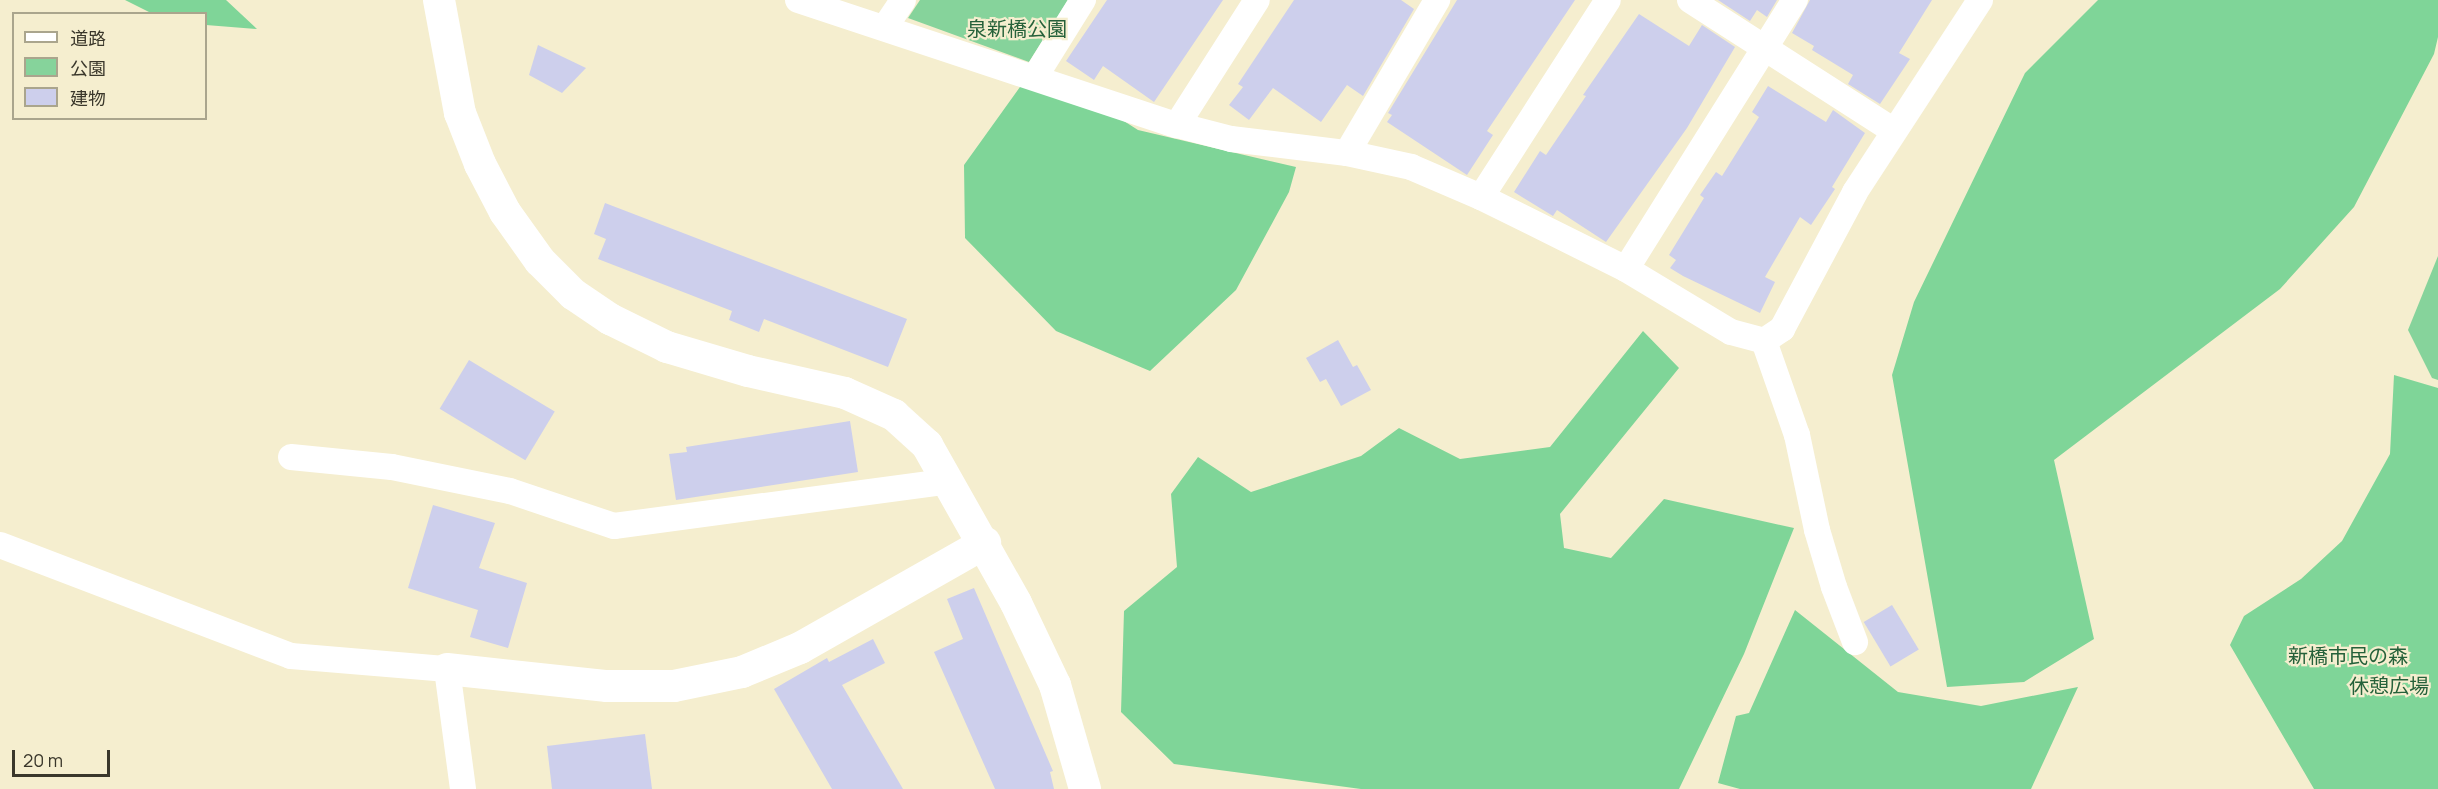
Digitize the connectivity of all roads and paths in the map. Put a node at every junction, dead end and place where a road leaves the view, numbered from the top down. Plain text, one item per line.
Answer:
1 (439, 0) edge
2 (798, 0) edge
3 (903, 0) edge
4 (1083, 0) edge
5 (1257, 0) edge
6 (1437, 0) edge
7 (1608, 0) edge
8 (1690, 0) edge
9 (1795, 0) edge
10 (1980, 0) edge
11 (885, 27) junction
12 (1765, 48) junction
13 (1035, 77) junction
14 (1178, 125) junction
15 (1894, 131) junction
16 (1347, 153) junction
17 (1482, 197) junction
18 (1626, 269) junction
19 (1764, 341) junction
20 (291, 457) dead end
21 (950, 481) junction
22 (985, 543) junction
23 (0, 545) edge
24 (1855, 642) dead end
25 (447, 669) junction
26 (463, 789) edge
27 (1085, 789) edge

1 - 21 street
2 - 11 street
3 - 11 street
4 - 13 street
5 - 14 street
6 - 16 street
7 - 17 street
8 - 12 street
9 - 12 street
10 - 15 street
11 - 13 street
12 - 15 street
12 - 18 street
13 - 14 street
14 - 16 street
15 - 19 street
16 - 17 street
17 - 18 street
18 - 19 street
19 - 24 street
20 - 21 street
21 - 22 street
22 - 25 street
22 - 27 street
23 - 25 street
25 - 26 street

